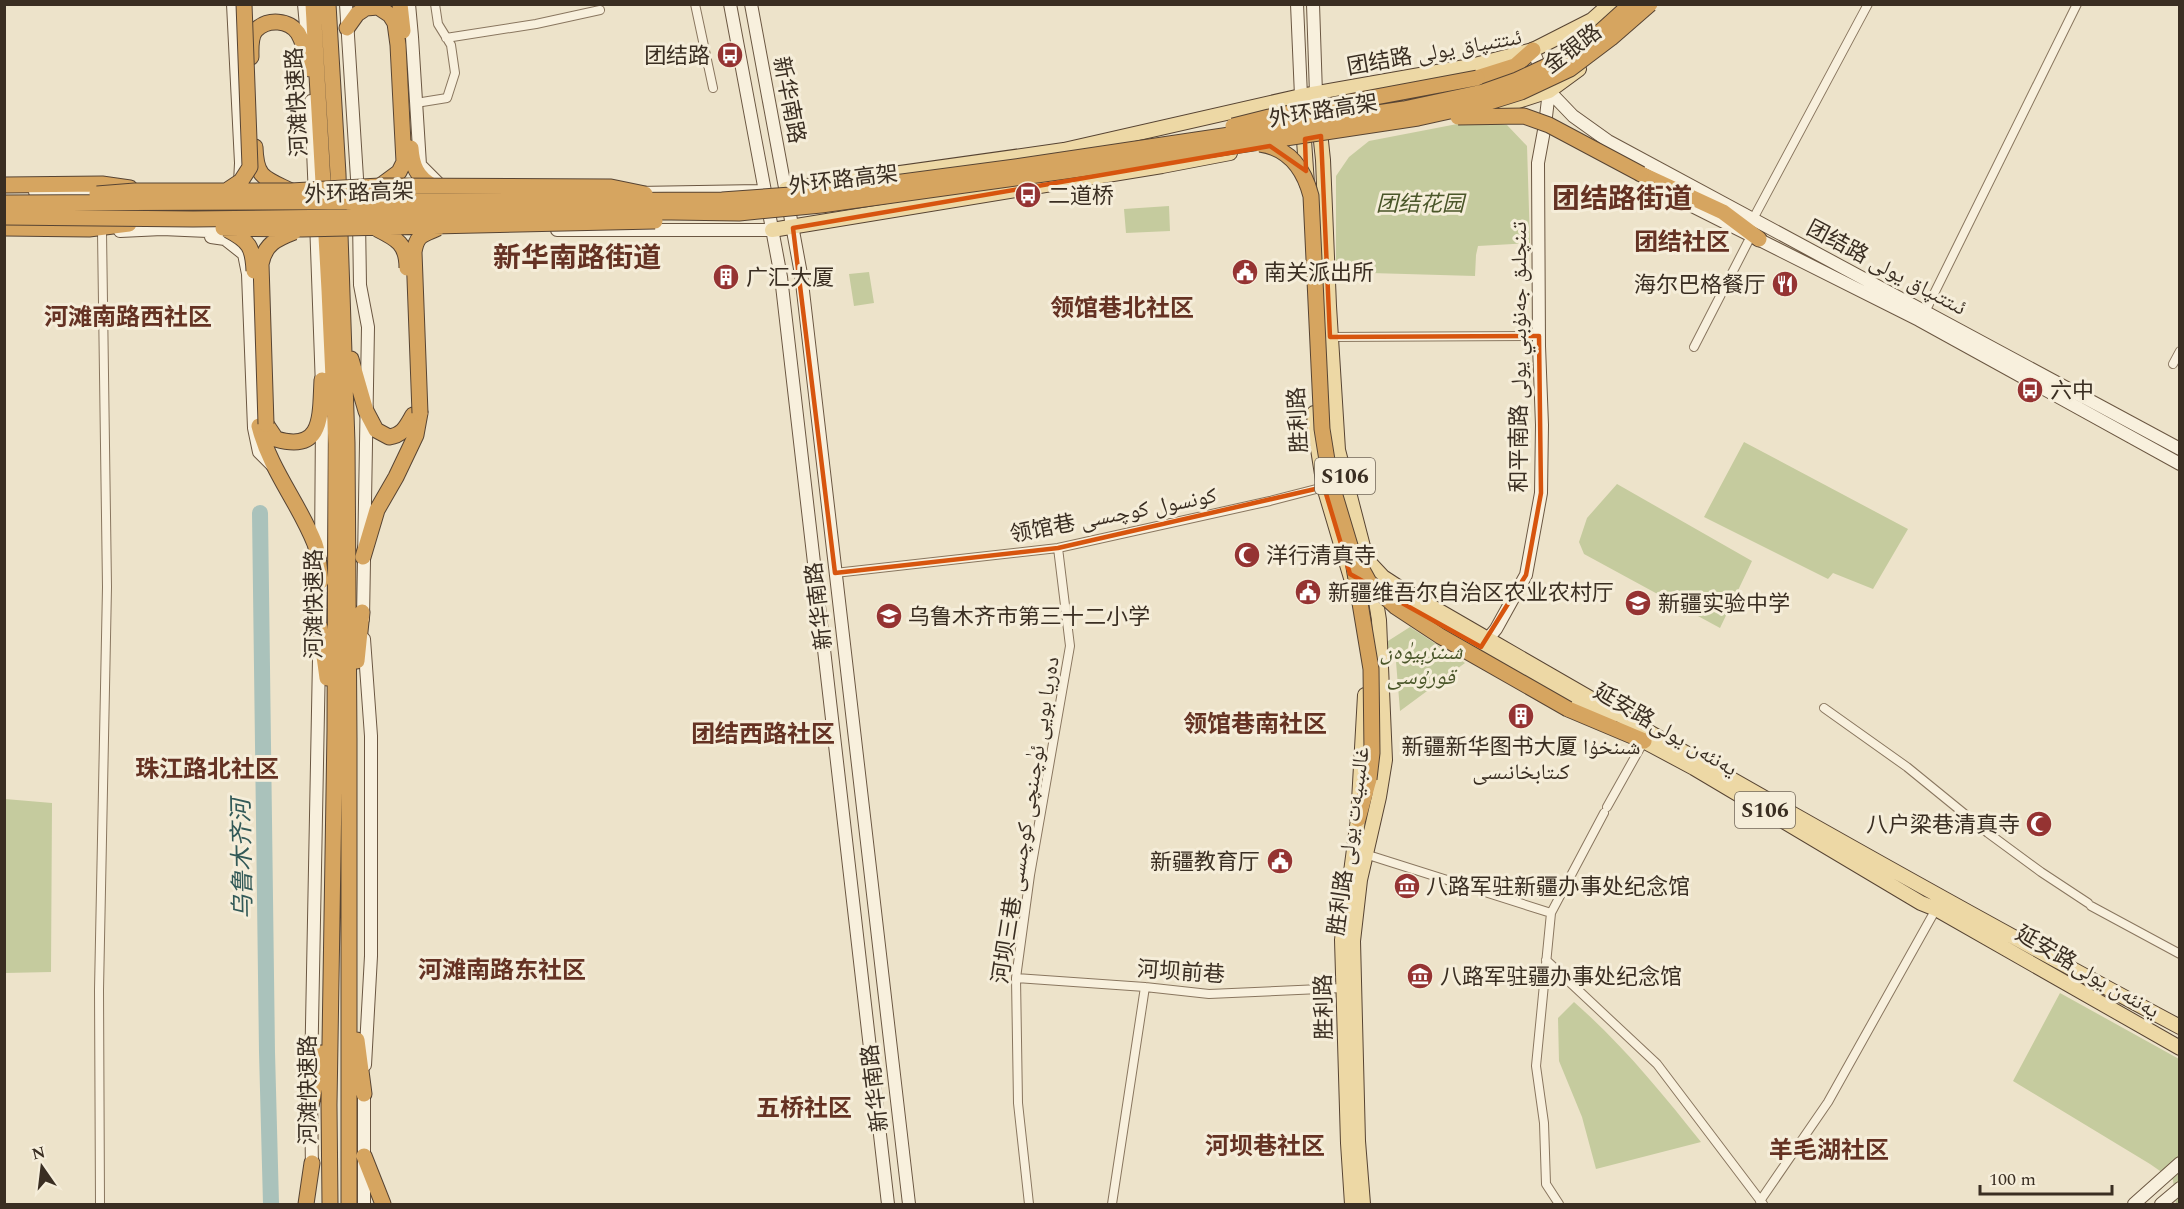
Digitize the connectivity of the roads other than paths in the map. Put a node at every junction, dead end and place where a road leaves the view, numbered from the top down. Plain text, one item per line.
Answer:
1 (233, 4) edge
2 (244, 4) edge
3 (304, 4) edge
4 (313, 4) edge
5 (328, 4) edge
6 (399, 4) edge
7 (409, 4) edge
8 (435, 4) edge
9 (695, 4) edge
10 (730, 4) edge
11 (751, 4) edge
12 (1297, 4) edge
13 (1313, 4) edge
14 (1610, 4) edge
15 (1631, 4) edge
16 (1650, 4) edge
17 (1660, 4) edge
18 (1868, 4) edge
19 (2078, 4) edge
20 (351, 9) edge
21 (600, 10) dead end
22 (347, 28) joint
23 (446, 38) junction
24 (1533, 50) junction
25 (310, 69) junction
26 (713, 88) dead end
27 (1549, 92) junction
28 (1316, 94) junction
29 (1301, 96) junction
30 (416, 103) junction
31 (1500, 107) junction
32 (1407, 120) junction
33 (1545, 125) junction
34 (1321, 136) junction
35 (1305, 139) junction
36 (1155, 146) junction
37 (1236, 146) junction
38 (357, 177) junction
39 (4, 185) edge
40 (380, 186) junction
41 (433, 186) junction
42 (315, 188) junction
43 (786, 189) junction
44 (765, 190) junction
45 (4, 191) edge
46 (147, 191) junction
47 (291, 191) junction
48 (232, 193) junction
49 (463, 196) junction
50 (671, 200) junction
51 (4, 202) edge
52 (713, 213) junction
53 (4, 219) edge
54 (1753, 219) junction
55 (129, 224) junction
56 (446, 225) junction
57 (375, 227) junction
58 (225, 228) junction
59 (793, 228) junction
60 (174, 229) junction
61 (302, 229) junction
62 (4, 230) edge
63 (772, 230) junction
64 (102, 232) junction
65 (1755, 238) junction
66 (359, 240) junction
67 (317, 244) junction
68 (1925, 312) junction
69 (1539, 336) junction
70 (1330, 337) junction
71 (345, 338) junction
72 (1694, 347) dead end
73 (2180, 351) edge
74 (2173, 364) dead end
75 (322, 380) junction
76 (366, 411) junction
77 (416, 414) junction
78 (263, 425) junction
79 (821, 445) junction
80 (801, 447) junction
81 (2180, 449) edge
82 (2180, 464) edge
83 (275, 468) junction
84 (1324, 487) junction
85 (1058, 548) junction
86 (1352, 549) junction
87 (363, 557) junction
88 (1368, 561) junction
89 (836, 573) junction
90 (1350, 574) junction
91 (321, 581) junction
92 (1374, 589) junction
93 (362, 612) junction
94 (320, 627) junction
95 (1485, 643) junction
96 (1824, 708) dead end
97 (334, 730) junction
98 (350, 738) junction
99 (1644, 741) junction
100 (1358, 819) junction
101 (1365, 854) junction
102 (1936, 909) junction
103 (1551, 913) junction
104 (2180, 954) edge
105 (1546, 960) junction
106 (331, 973) junction
107 (349, 974) junction
108 (1016, 978) junction
109 (1145, 987) junction
110 (1343, 988) junction
111 (2180, 1027) edge
112 (2180, 1047) edge
113 (364, 1094) junction
114 (311, 1106) junction
115 (364, 1156) junction
116 (312, 1163) junction
117 (2180, 1163) edge
118 (2180, 1188) edge
119 (1762, 1203) edge
120 (100, 1204) edge
121 (306, 1204) edge
122 (313, 1204) edge
123 (330, 1204) edge
124 (349, 1204) edge
125 (364, 1204) edge
126 (383, 1204) edge
127 (888, 1204) edge
128 (909, 1204) edge
129 (1029, 1204) edge
130 (1112, 1204) edge
131 (1352, 1204) edge
132 (1363, 1204) edge
133 (1559, 1204) edge
134 (2134, 1204) edge
135 (2161, 1204) edge

1 - 48 street
2 - 48 highway, bridge
3 - 25 street
4 - 97 highway, 河滩快速路
5 - 71 highway, 河滩快速路
6 - 41 highway
7 - 30 street
8 - 23 street
9 - 26 street
10 - 44 street, 新华南路
11 - 43 street, 新华南路
12 - 29 street
13 - 28 street
14 - 24 main road, 金银路
15 - 36 highway, 外环路高架, bridge
16 - 32 highway, 外环路高架, bridge
17 - 27 main road, 金银路
18 - 54 street
19 - 68 street
20 - 22 highway
20 - 40 highway
21 - 23 street
22 - 38 street
23 - 30 street
24 - 27 street, 团结路 ئىتتىپاق يولى
24 - 28 main road, 团结路 ئىتتىپاق يولى
24 - 36 highway, bridge
25 - 42 street
25 - 47 highway
27 - 31 main road, 金银路
27 - 33 street, 和平南路 تىنچلىق جەنۇبىي يولى
27 - 54 street, 团结路 ئىتتىپاق يولى
28 - 29 main road, 团结路 ئىتتىپاق يولى
28 - 34 main road, 胜利路 غالىبىيەت يولى / S106
29 - 35 main road, 胜利路 / S106
29 - 43 main road, 团结路 ئىتتىپاق يولى
30 - 49 street
31 - 33 street, 团结路 ئىتتىپاق يولى
31 - 34 main road, 团结路 ئىتتىپاق يولى
32 - 37 highway, 外环路高架, bridge
32 - 65 highway, bridge
33 - 65 street, 团结路 ئىتتىپاق يولى
33 - 69 street, 和平南路 تىنچلىق جەنۇبىي يولى
34 - 35 main road, 团结路 ئىتتىپاق يولى
34 - 70 main road, 胜利路 غالىبىيەت يولى / S106
35 - 59 main road, 团结路 ئىتتىپاق يولى
35 - 84 main road, 胜利路 / S106
36 - 50 highway, 外环路高架, bridge
37 - 52 highway, 外环路高架, bridge
37 - 86 highway, bridge
38 - 49 street
38 - 66 street
39 - 46 highway, bridge
40 - 41 highway, bridge
40 - 47 highway, bridge
41 - 50 highway, bridge
42 - 48 street
42 - 67 street
43 - 44 main road, 团结路 ئىتتىپاق يولى
43 - 59 street, 新华南路
44 - 49 street
44 - 63 street, 新华南路
45 - 48 street
46 - 48 highway, bridge
46 - 51 highway, bridge
47 - 48 highway, bridge
50 - 51 highway, 外环路高架, bridge
52 - 53 highway, 外环路高架, bridge
52 - 56 highway, bridge
53 - 55 highway, bridge
54 - 68 street, 团结路 ئىتتىپاق يولى
55 - 58 highway
55 - 62 highway
56 - 57 highway, bridge
56 - 77 highway, bridge
57 - 61 highway, bridge
57 - 77 highway, bridge
58 - 61 highway, bridge
58 - 78 highway, bridge
59 - 63 main road, 团结路 ئىتتىپاق يولى
59 - 79 street, 新华南路
60 - 64 street
60 - 67 street
60 - 83 street
61 - 78 highway, bridge
62 - 64 street
63 - 66 street
63 - 80 street, 新华南路
64 - 120 street
65 - 72 street
65 - 82 street, 团结路 ئىتتىپاق يولى
66 - 76 street
67 - 75 street
68 - 81 street, 团结路 ئىتتىپاق يولى
69 - 70 street
69 - 95 street, 和平南路 تىنچلىق جەنۇبىي يولى
70 - 88 main road, 胜利路 غالىبىيەت يولى / S106
71 - 76 highway
71 - 98 highway, 河滩快速路
73 - 74 street
75 - 78 highway
75 - 91 street
76 - 77 highway
76 - 87 street
77 - 87 highway
78 - 83 highway
79 - 80 street
79 - 89 street, 新华南路
80 - 127 street, 新华南路
83 - 91 highway
84 - 85 street, 领馆巷 كونسول كوچىسى
84 - 90 main road, 胜利路 / S106
85 - 89 street, 领馆巷 كونسول كوچىسى
85 - 108 street, 河坝三巷 دەريا بويى ئۈچىنچى كوچىسى
86 - 99 highway, bridge
86 - 100 highway, bridge
87 - 93 street
88 - 92 main road, 胜利路 غالىبىيەت يولى / S106
88 - 95 main road, S106
89 - 128 street, 新华南路
90 - 92 main road, 延安路يەنئەن يولى / S106
90 - 100 main road, 胜利路 / S106
91 - 94 street
92 - 95 main road, 延安路يەنئەن يولى / S106
92 - 101 main road, 胜利路 غالىبىيەت يولى / S106
93 - 98 highway
93 - 113 street
94 - 97 highway
94 - 114 street
95 - 99 main road, 延安路يەنئەن يولى / S106
95 - 111 main road, S106
96 - 104 street
97 - 106 highway, 河滩快速路
98 - 107 highway, 河滩快速路
99 - 102 main road, 延安路يەنئەن يولى / S106
99 - 103 street
100 - 110 main road, 胜利路 / S106
101 - 103 street
101 - 132 main road, 胜利路 غالىبىيەت يولى / S106
102 - 112 main road, 延安路يەنئەن يولى / S106
102 - 119 street
103 - 105 street
105 - 119 street
105 - 133 street
106 - 114 highway
106 - 123 highway, 河滩快速路
107 - 113 highway
107 - 124 highway, 河滩快速路
108 - 109 street, 河坝前巷
108 - 129 street, 河坝三巷 دەريا بويى ئۈچىنچى كوچىسى
109 - 110 street, 河坝前巷
109 - 130 street
110 - 131 main road, 胜利路 / S106
113 - 115 street
114 - 116 street
115 - 125 street
115 - 126 highway
116 - 121 highway
116 - 122 street
117 - 134 street
118 - 135 street

